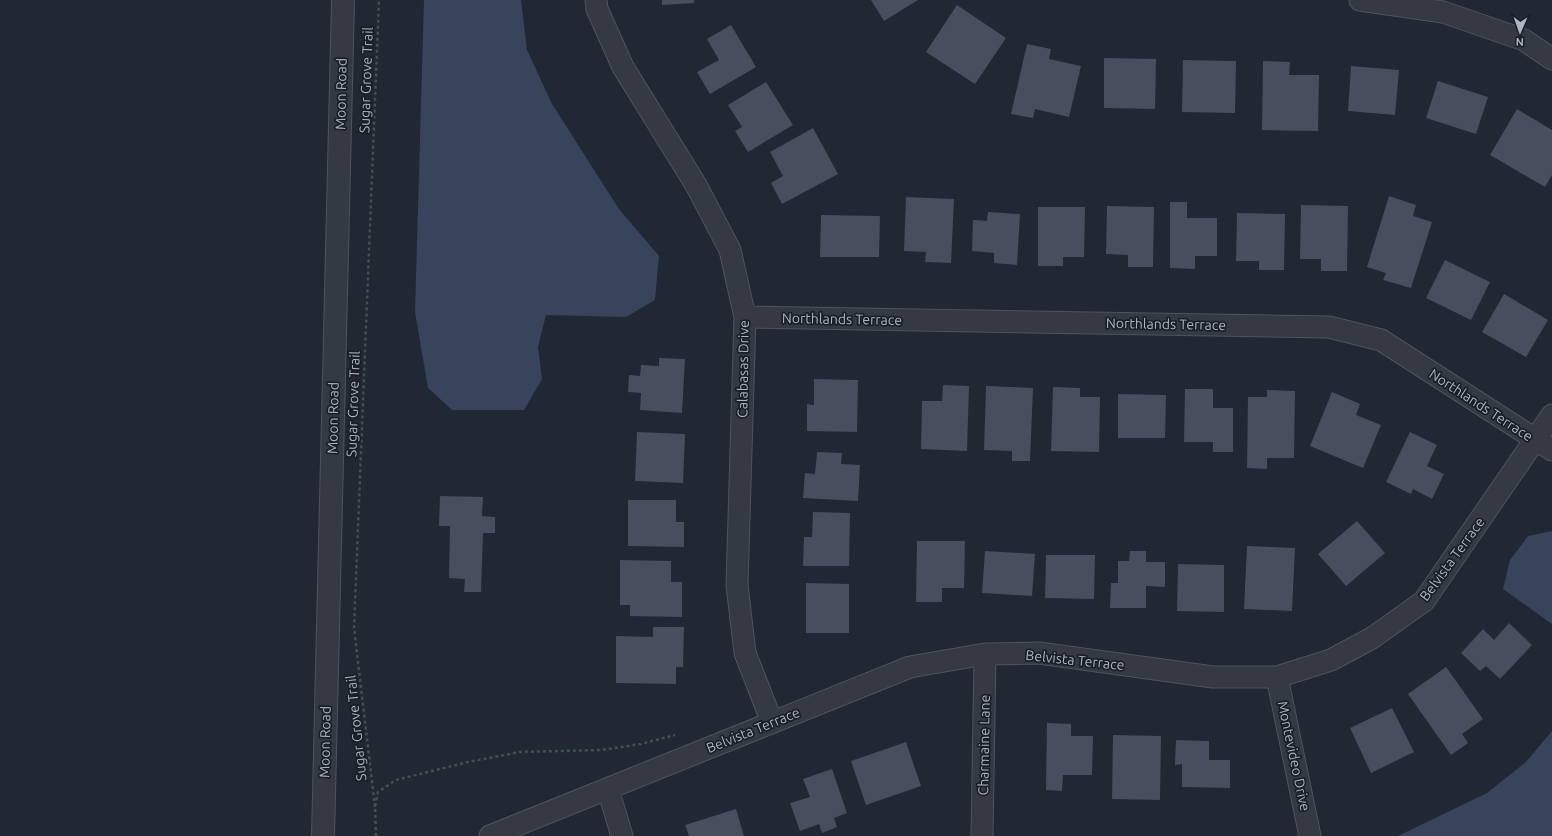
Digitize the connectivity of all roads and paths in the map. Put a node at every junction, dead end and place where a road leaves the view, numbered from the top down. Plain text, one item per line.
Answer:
1 (343, 0) edge
2 (379, 0) edge
3 (596, 0) edge
4 (1360, 0) edge
5 (1552, 59) edge
6 (745, 317) junction
7 (1552, 415) edge
8 (1544, 445) edge
9 (985, 654) junction
10 (1277, 676) junction
11 (772, 722) junction
12 (679, 734) dead end
13 (608, 790) junction
14 (375, 807) junction
15 (323, 836) edge
16 (376, 836) edge
17 (490, 836) edge
18 (622, 836) edge
19 (982, 836) edge
20 (1310, 836) edge

1 - 15 street, Moon Road
2 - 14 path, Sugar Grove Trail
3 - 6 street, Calabasas Drive
4 - 5 street
6 - 8 street, Northlands Terrace
6 - 11 street, Calabasas Drive
7 - 8 street, Belvista Terrace
8 - 10 street, Belvista Terrace
9 - 10 street, Belvista Terrace
9 - 11 street, Belvista Terrace
9 - 19 street, Charmaine Lane
10 - 20 street, Montevideo Drive
11 - 13 street, Belvista Terrace
12 - 14 path, Sugar Grove Trail
13 - 17 street, Belvista Terrace
13 - 18 street
14 - 16 path, Sugar Grove Trail

